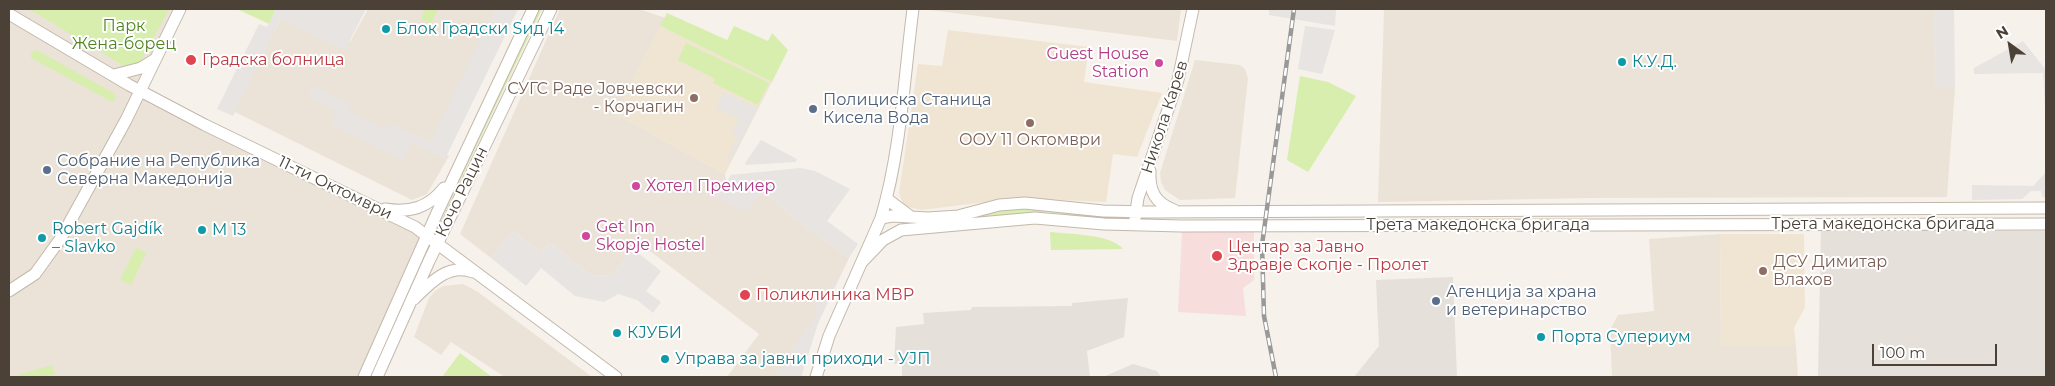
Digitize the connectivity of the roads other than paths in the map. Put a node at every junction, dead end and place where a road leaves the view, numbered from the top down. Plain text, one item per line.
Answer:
1 (180, 9) edge
2 (533, 9) edge
3 (551, 9) edge
4 (913, 9) edge
5 (1193, 9) edge
6 (9, 14) edge
7 (157, 57) junction
8 (114, 76) junction
9 (140, 90) junction
10 (158, 100) junction
11 (129, 113) junction
12 (1151, 163) junction
13 (453, 177) junction
14 (886, 199) junction
15 (376, 207) junction
16 (2046, 208) edge
17 (1135, 212) junction
18 (1178, 212) junction
19 (881, 218) junction
20 (911, 223) junction
21 (2046, 224) edge
22 (1134, 225) junction
23 (427, 235) junction
24 (438, 243) junction
25 (862, 262) junction
26 (477, 273) junction
27 (9, 291) edge
28 (410, 302) junction
29 (364, 377) edge
30 (377, 377) edge
31 (616, 377) edge
32 (816, 377) edge

1 - 7 street
2 - 13 street, Кочо Рацин
3 - 24 street, Кочо Рацин
4 - 14 street
5 - 12 street, Никола Карев
6 - 8 street, 11-ти Октомври
7 - 8 street
7 - 9 street
8 - 9 street, 11-ти Октомври
9 - 10 street, 11-ти Октомври
9 - 11 street
10 - 11 street
10 - 15 street, 11-ти Октомври
11 - 27 street
12 - 17 street, Никола Карев
12 - 18 street
13 - 15 street
13 - 23 street, Кочо Рацин
14 - 19 street
14 - 20 street
15 - 23 street, 11-ти Октомври
16 - 18 street, Трета македонска бригада
17 - 18 street, Трета македонска бригада
17 - 20 street, Трета македонска бригада
17 - 22 street, Никола Карев
19 - 20 street, Трета македонска бригада
19 - 25 street
20 - 22 street, Трета македонска бригада
20 - 25 street, Трета македонска бригада
21 - 22 street, Трета македонска бригада
23 - 24 street, 11-ти Октомври
23 - 29 street, Кочо Рацин
24 - 26 street, 11-ти Октомври
24 - 28 street, Кочо Рацин
25 - 32 street
26 - 28 street
26 - 31 street, 11-ти Октомври
28 - 30 street, Кочо Рацин

